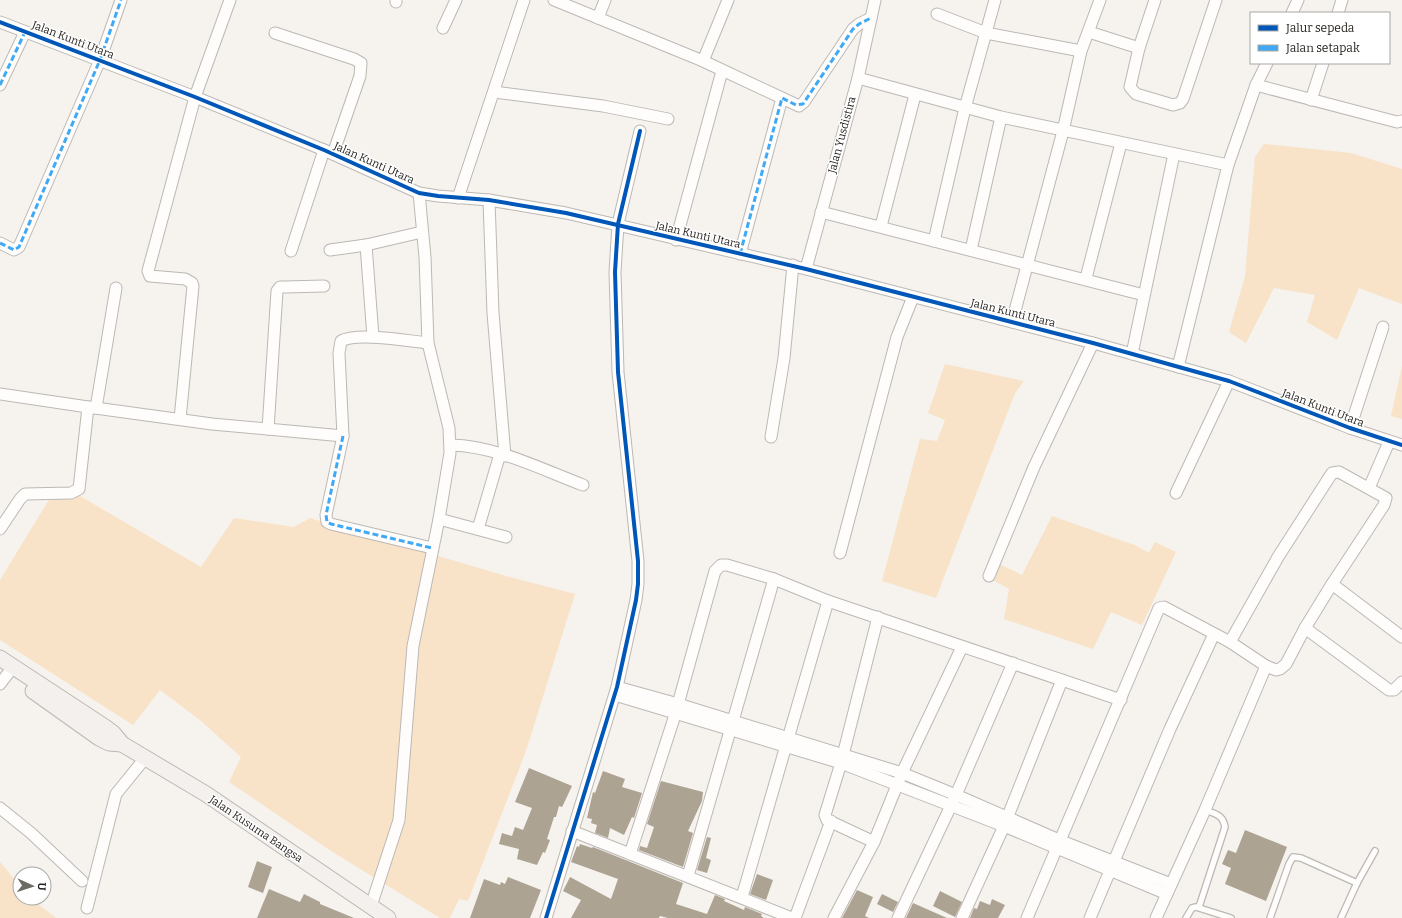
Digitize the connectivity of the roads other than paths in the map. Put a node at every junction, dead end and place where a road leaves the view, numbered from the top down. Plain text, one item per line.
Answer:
1 (121, 0) edge
2 (230, 0) edge
3 (456, 0) edge
4 (524, 0) edge
5 (554, 0) edge
6 (605, 0) edge
7 (728, 0) edge
8 (875, 0) edge
9 (995, 0) edge
10 (1100, 0) edge
11 (1155, 0) edge
12 (1216, 0) edge
13 (1298, 0) edge
14 (1342, 0) edge
15 (1292, 12) edge
16 (1338, 12) edge
17 (937, 14) dead end
18 (598, 18) junction
19 (871, 18) junction
20 (0, 22) edge
21 (443, 28) dead end
22 (25, 32) junction
23 (275, 32) dead end
24 (1089, 32) junction
25 (986, 33) junction
26 (1139, 48) junction
27 (1081, 51) junction
28 (100, 60) junction
29 (703, 61) junction
30 (1267, 64) edge
31 (1322, 64) edge
32 (722, 71) junction
33 (858, 78) junction
34 (0, 85) edge
35 (1256, 86) junction
36 (494, 92) junction
37 (915, 95) junction
38 (195, 96) junction
39 (782, 98) junction
40 (1311, 100) junction
41 (966, 108) junction
42 (1001, 117) junction
43 (668, 119) dead end
44 (1402, 121) edge
45 (640, 131) dead end
46 (1063, 131) junction
47 (1120, 143) junction
48 (329, 152) junction
49 (1174, 154) junction
50 (1228, 165) junction
51 (419, 193) junction
52 (458, 198) junction
53 (489, 200) junction
54 (821, 212) junction
55 (618, 224) junction
56 (881, 226) junction
57 (422, 232) junction
58 (676, 240) junction
59 (934, 241) junction
60 (0, 243) edge
61 (366, 245) junction
62 (330, 250) dead end
63 (971, 250) junction
64 (291, 251) dead end
65 (740, 254) junction
66 (1026, 264) junction
67 (794, 265) junction
68 (806, 268) junction
69 (1086, 278) junction
70 (324, 286) dead end
71 (116, 288) dead end
72 (1144, 295) junction
73 (914, 297) junction
74 (1012, 322) junction
75 (1383, 327) dead end
76 (373, 337) junction
77 (428, 343) junction
78 (1093, 343) junction
79 (1132, 354) junction
80 (1178, 367) junction
81 (1229, 381) junction
82 (0, 394) edge
83 (92, 408) junction
84 (180, 419) junction
85 (1350, 428) junction
86 (268, 429) junction
87 (343, 436) junction
88 (771, 438) dead end
89 (1388, 442) junction
90 (451, 445) junction
91 (1402, 446) edge
92 (502, 455) junction
93 (583, 485) dead end
94 (1369, 488) junction
95 (1176, 492) dead end
96 (439, 519) junction
97 (0, 529) edge
98 (478, 529) junction
99 (506, 537) dead end
100 (432, 548) junction
101 (840, 553) dead end
102 (989, 576) dead end
103 (774, 579) junction
104 (1332, 584) junction
105 (828, 601) junction
106 (878, 617) junction
107 (1305, 628) junction
108 (1214, 634) junction
109 (1402, 637) edge
110 (1230, 642) junction
111 (962, 647) junction
112 (0, 658) edge
113 (1013, 663) junction
114 (1266, 666) junction
115 (5, 674) edge
116 (1062, 680) junction
117 (1402, 682) edge
118 (616, 691) junction
119 (1121, 700) junction
120 (676, 709) junction
121 (732, 726) junction
122 (787, 742) junction
123 (146, 758) junction
124 (842, 759) junction
125 (902, 773) junction
126 (897, 785) junction
127 (956, 795) junction
128 (951, 806) junction
129 (0, 808) edge
130 (1206, 810) junction
131 (831, 821) junction
132 (1005, 822) junction
133 (572, 831) junction
134 (874, 842) junction
135 (1058, 844) junction
136 (1375, 851) dead end
137 (630, 854) junction
138 (1113, 866) junction
139 (688, 876) junction
140 (82, 881) dead end
141 (1357, 883) junction
142 (1169, 889) junction
143 (742, 897) junction
144 (370, 906) junction
145 (87, 908) dead end
146 (1200, 908) junction
147 (388, 918) edge
148 (546, 918) edge
149 (792, 918) edge
150 (795, 918) edge
151 (834, 918) edge
152 (898, 918) edge
153 (962, 918) edge
154 (1027, 918) edge
155 (1090, 918) edge
156 (1156, 918) edge
157 (1186, 918) edge
158 (1231, 918) edge
159 (1270, 918) edge
160 (1342, 918) edge

1 - 28 street
2 - 38 street
3 - 21 street
4 - 36 street
5 - 18 street
6 - 18 street
7 - 29 street
8 - 19 street, Jalan Yusdistira
9 - 25 street
10 - 24 street
11 - 26 street
12 - 26 street
13 - 15 street
14 - 16 street
17 - 25 street
18 - 29 street
19 - 33 street, Jalan Yusdistira
19 - 39 street
20 - 22 street, Jalan Kunti Utara
22 - 28 street, Jalan Kunti Utara
22 - 34 street
23 - 48 street
24 - 26 street
24 - 27 street
25 - 27 street
25 - 41 street
27 - 46 street
28 - 38 street, Jalan Kunti Utara
28 - 60 street
29 - 32 street
30 - 35 street
31 - 40 street
32 - 39 street
32 - 58 street
33 - 37 street
33 - 54 street, Jalan Yusdistira
35 - 40 street
35 - 50 street
36 - 43 street
36 - 52 street
37 - 41 street
37 - 56 street
38 - 48 street, Jalan Kunti Utara
38 - 84 street
39 - 65 street
40 - 44 street
41 - 42 street
41 - 59 street
42 - 46 street
42 - 63 street
45 - 55 street
46 - 47 street
46 - 66 street
47 - 49 street
47 - 69 street
48 - 51 street, Jalan Kunti Utara
48 - 64 street
49 - 50 street
49 - 72 street
50 - 80 street
51 - 52 street, Jalan Kunti Utara
51 - 57 street
52 - 53 street, Jalan Kunti Utara
53 - 55 street, Jalan Kunti Utara
53 - 92 street
54 - 56 street
54 - 68 street, Jalan Yusdistira
55 - 58 street, Jalan Kunti Utara
55 - 118 street
56 - 59 street
57 - 61 street
57 - 77 street
58 - 65 street, Jalan Kunti Utara
59 - 63 street
61 - 62 street
61 - 76 street
63 - 66 street
65 - 67 street, Jalan Kunti Utara
66 - 69 street
66 - 74 street
67 - 68 street, Jalan Kunti Utara
67 - 88 street
68 - 73 street, Jalan Kunti Utara
69 - 72 street
70 - 86 street
71 - 83 street
72 - 79 street
73 - 74 street, Jalan Kunti Utara
73 - 101 street
74 - 78 street, Jalan Kunti Utara
75 - 85 street
76 - 77 street
76 - 87 street
77 - 90 street
78 - 79 street, Jalan Kunti Utara
78 - 102 street
79 - 80 street, Jalan Kunti Utara
80 - 81 street, Jalan Kunti Utara
81 - 85 street, Jalan Kunti Utara
81 - 95 street
82 - 83 street
83 - 84 street
83 - 97 street
84 - 86 street
85 - 89 street, Jalan Kunti Utara
86 - 87 street
87 - 100 street
89 - 91 street, Jalan Kunti Utara
89 - 94 street
90 - 92 street
90 - 96 street
92 - 93 street
92 - 98 street
94 - 104 street
94 - 110 street
96 - 98 street
96 - 100 street
98 - 99 street
100 - 144 street
103 - 105 street
103 - 120 street
103 - 121 street
104 - 107 street
104 - 109 street
105 - 106 street
105 - 122 street
106 - 111 street
106 - 124 street
107 - 114 street
107 - 117 street
108 - 110 street
108 - 119 street
108 - 138 street
110 - 114 street
111 - 113 street
111 - 125 street
112 - 115 street, Jalan Kusuma Bangsa
113 - 116 street
113 - 127 street
114 - 130 street
115 - 123 street, Jalan Kusuma Bangsa
116 - 119 street
116 - 132 street
118 - 120 street
118 - 133 street
119 - 135 street
120 - 121 street
120 - 137 street
121 - 122 street
121 - 139 street
122 - 124 street
122 - 143 street
123 - 144 street, Jalan Kusuma Bangsa
123 - 145 street
124 - 125 street
124 - 126 street
124 - 131 street
125 - 126 street
125 - 127 street
126 - 128 street
126 - 134 street
127 - 128 street
127 - 132 street
128 - 132 street
128 - 152 street
129 - 140 street
130 - 142 street
130 - 146 lane
131 - 134 street
131 - 150 street
132 - 135 street
132 - 153 street
133 - 137 street
133 - 148 street
134 - 151 street
135 - 138 street
135 - 154 street
136 - 141 lane
137 - 139 street
138 - 142 street
138 - 155 street
139 - 143 street
141 - 159 lane
141 - 160 lane
142 - 156 street
143 - 149 street
144 - 147 street, Jalan Kusuma Bangsa
146 - 157 lane
146 - 158 lane

